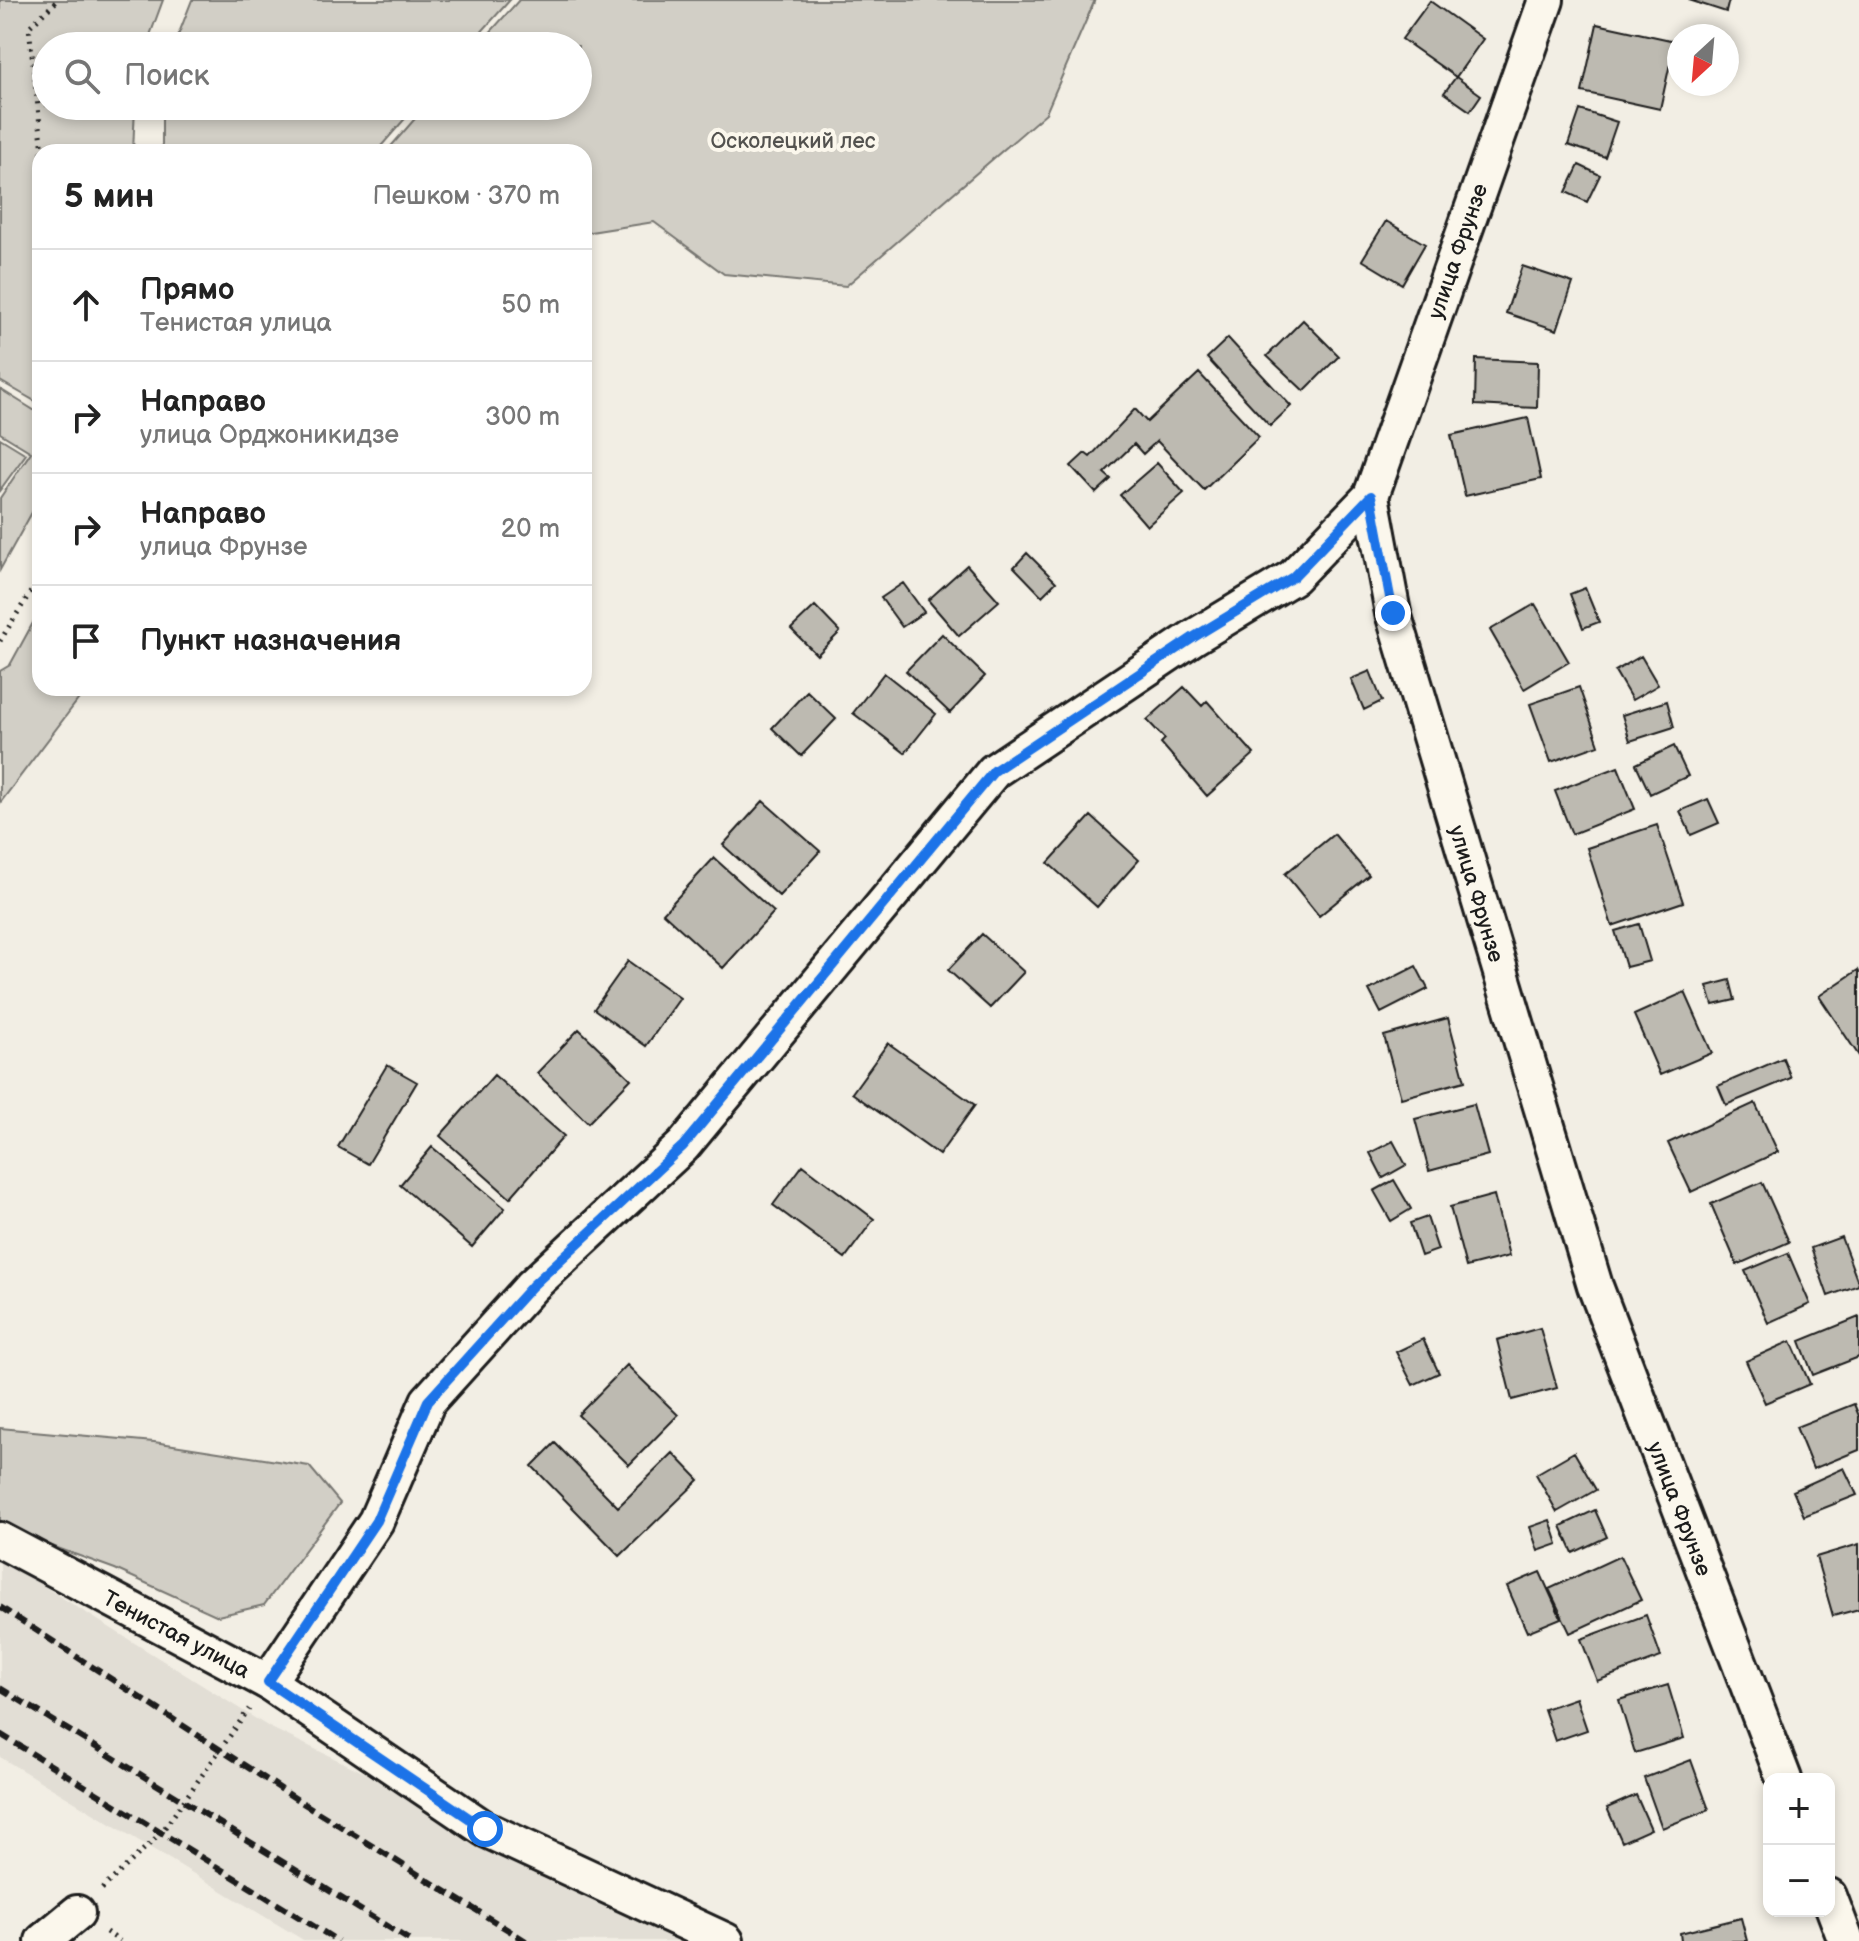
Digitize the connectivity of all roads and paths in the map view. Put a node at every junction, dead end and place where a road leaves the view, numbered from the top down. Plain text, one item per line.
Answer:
1 (58, 0) edge
2 (1546, 0) edge
3 (32, 54) edge
4 (39, 120) edge
5 (42, 144) edge
6 (1371, 496) junction
7 (32, 590) edge
8 (0, 641) edge
9 (0, 1540) edge
10 (268, 1682) junction
11 (1782, 1773) edge
12 (1835, 1912) edge
13 (77, 1913) joint
14 (43, 1941) edge
15 (726, 1941) edge
16 (1846, 1941) edge

1 - 3 path
2 - 6 street, улица Фрунзе
4 - 5 path
6 - 10 street
6 - 11 street, улица Фрунзе
7 - 8 path
9 - 10 street, Тенистая улица
10 - 13 path
10 - 15 street, Тенистая улица
12 - 16 street
13 - 14 street

